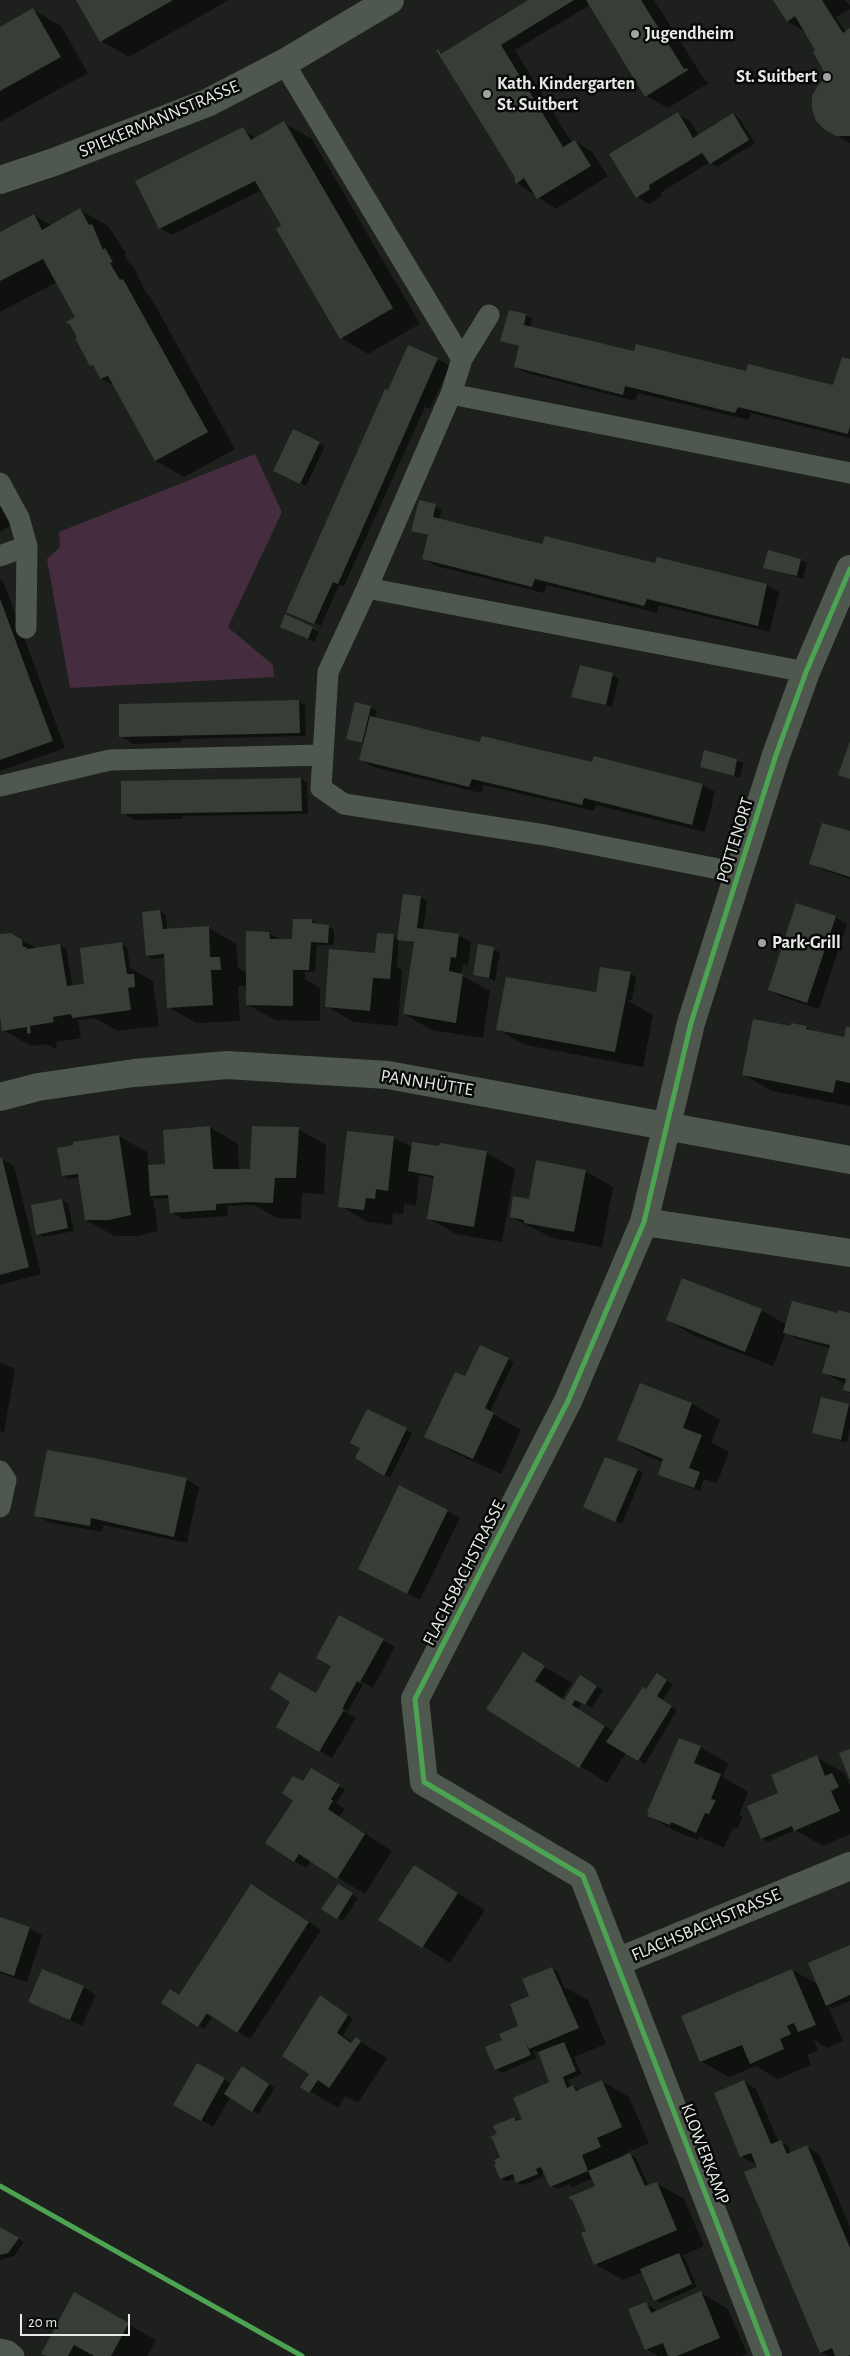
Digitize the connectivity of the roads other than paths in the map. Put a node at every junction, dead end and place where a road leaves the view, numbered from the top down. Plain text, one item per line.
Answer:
1 (390, 0) edge
2 (284, 63) junction
3 (0, 180) edge
4 (489, 315) dead end
5 (462, 359) junction
6 (450, 394) junction
7 (850, 473) edge
8 (0, 483) edge
9 (27, 546) junction
10 (0, 556) edge
11 (850, 569) edge
12 (367, 588) junction
13 (26, 628) dead end
14 (806, 672) junction
15 (323, 755) junction
16 (0, 786) edge
17 (738, 873) junction
18 (0, 1097) edge
19 (666, 1125) junction
20 (850, 1160) edge
21 (644, 1222) junction
22 (850, 1253) edge
23 (0, 1471) edge
24 (0, 1507) edge
25 (850, 1866) edge
26 (617, 1962) junction
27 (0, 2349) edge
28 (14, 2356) edge
29 (768, 2356) edge

1 - 2 street, SPIEKERMANNSTRASSE
2 - 3 street, SPIEKERMANNSTRASSE
2 - 5 lane
4 - 5 lane
5 - 6 lane
6 - 7 lane
6 - 12 lane
8 - 9 lane
9 - 10 lane
9 - 13 lane
11 - 14 street, POTTENORT
12 - 14 lane
12 - 15 lane
14 - 17 street, POTTENORT
15 - 16 lane
15 - 17 lane
17 - 19 street, POTTENORT
18 - 19 street, PANNHÜTTE
19 - 20 street, PANNHÜTTE
19 - 21 street, FLACHSBACHSTRASSE
21 - 22 street
21 - 26 street, FLACHSBACHSTRASSE
23 - 24 lane
25 - 26 street, FLACHSBACHSTRASSE
26 - 29 street, KLOWERKAMP
27 - 28 lane

